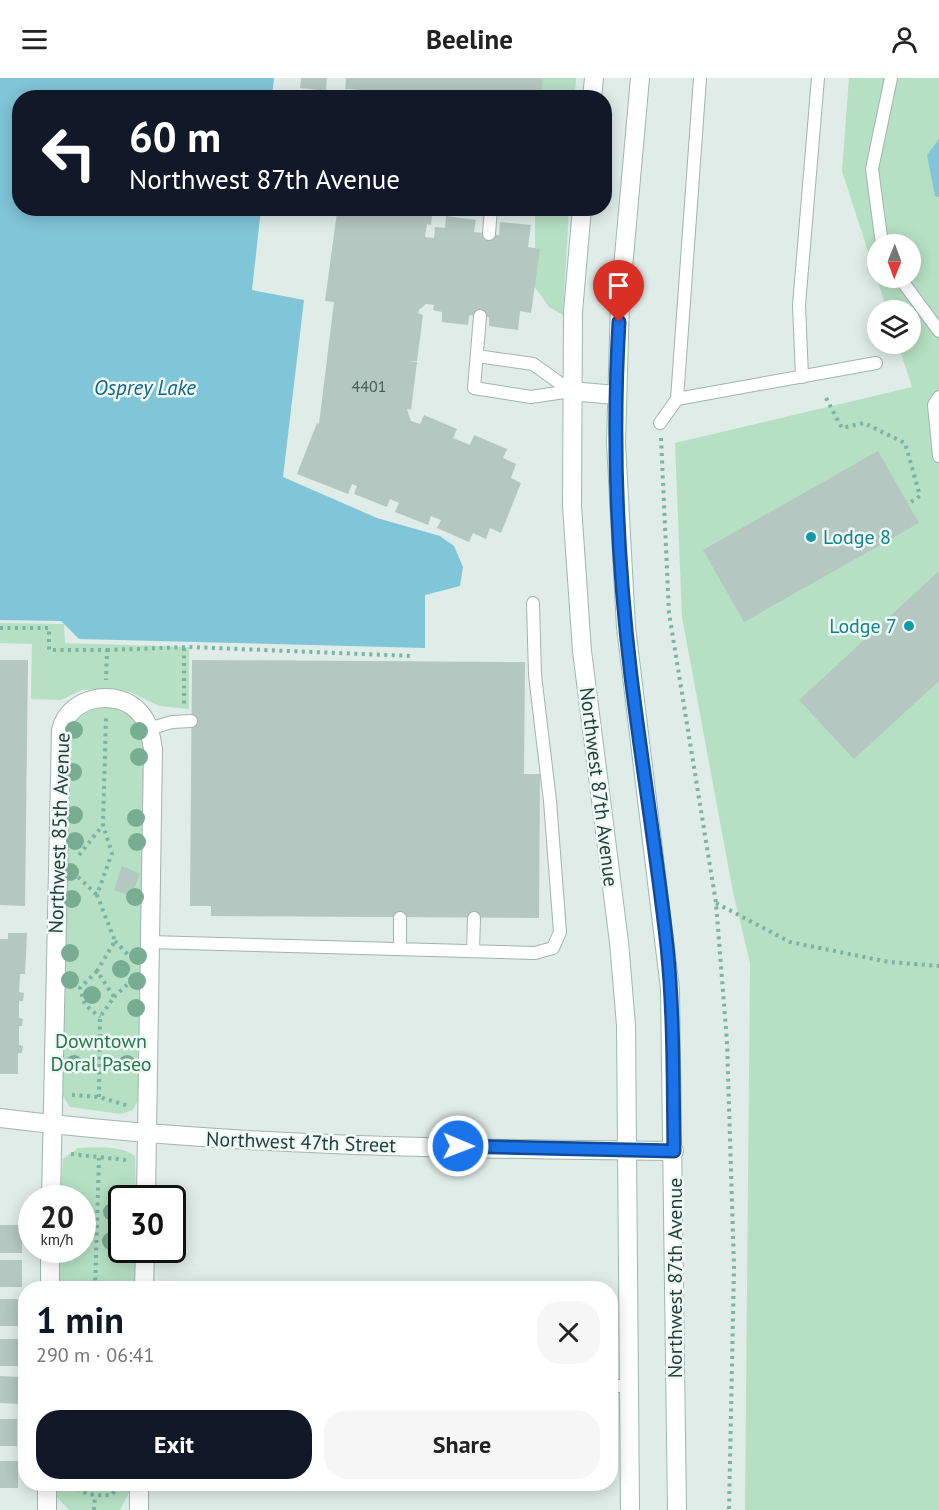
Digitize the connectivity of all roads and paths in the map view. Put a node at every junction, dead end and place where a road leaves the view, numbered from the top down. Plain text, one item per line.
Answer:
1 (640, 78) edge
2 (700, 78) edge
3 (818, 78) edge
4 (891, 78) edge
5 (490, 216) edge
6 (581, 216) edge
7 (489, 234) dead end
8 (881, 234) edge
9 (907, 288) edge
10 (480, 316) dead end
11 (939, 331) edge
12 (477, 356) junction
13 (876, 363) dead end
14 (802, 377) junction
15 (571, 391) junction
16 (616, 395) junction
17 (939, 397) edge
18 (826, 398) dead end
19 (677, 399) junction
20 (660, 423) joint
21 (939, 456) edge
22 (908, 504) dead end
23 (533, 603) dead end
24 (0, 628) edge
25 (184, 648) junction
26 (107, 650) junction
27 (412, 656) dead end
28 (105, 690) dead end
29 (184, 709) dead end
30 (191, 721) dead end
31 (106, 728) dead end
32 (148, 729) junction
33 (103, 825) junction
34 (77, 858) dead end
35 (77, 867) dead end
36 (97, 895) junction
37 (716, 903) junction
38 (400, 918) dead end
39 (474, 918) dead end
40 (115, 941) junction
41 (149, 942) junction
42 (400, 949) junction
43 (473, 951) junction
44 (132, 966) dead end
45 (939, 966) edge
46 (98, 971) junction
47 (131, 974) dead end
48 (114, 997) junction
49 (100, 1017) junction
50 (62, 1095) dead end
51 (99, 1097) junction
52 (135, 1107) dead end
53 (0, 1118) edge
54 (52, 1124) junction
55 (148, 1135) junction
56 (627, 1150) junction
57 (674, 1151) junction
58 (67, 1154) dead end
59 (99, 1158) junction
60 (136, 1161) dead end
61 (51, 1185) edge
62 (147, 1185) edge
63 (50, 1263) edge
64 (145, 1263) edge
65 (50, 1281) edge
66 (95, 1281) edge
67 (144, 1281) edge
68 (620, 1386) edge
69 (47, 1491) edge
70 (79, 1491) edge
71 (114, 1491) edge
72 (139, 1491) edge
73 (95, 1496) junction
74 (47, 1510) edge
75 (94, 1510) edge
76 (139, 1510) edge
77 (630, 1510) edge
78 (677, 1510) edge
79 (729, 1510) edge

1 - 16 main road, Northwest 87th Avenue
2 - 19 lane
3 - 14 lane
4 - 8 lane
5 - 7 lane
6 - 15 main road, Northwest 87th Avenue
9 - 11 lane
10 - 12 lane
12 - 15 lane
12 - 15 lane
13 - 14 lane
14 - 19 lane
15 - 16 main road
15 - 56 main road, Northwest 87th Avenue
16 - 57 main road, Northwest 87th Avenue
17 - 21 lane
18 - 22 path
19 - 20 lane
20 - 37 path
23 - 43 lane
24 - 26 path
25 - 26 path
25 - 27 path
25 - 29 path
26 - 28 path
30 - 32 lane
31 - 33 path
32 - 41 main road, Northwest 85th Avenue
32 - 54 main road, Northwest 85th Avenue
33 - 34 path
33 - 36 path
35 - 36 path
36 - 40 path
37 - 45 path
37 - 79 path
38 - 42 lane
39 - 43 lane
40 - 44 path
40 - 46 path
41 - 42 lane
41 - 55 main road, Northwest 85th Avenue
42 - 43 lane
46 - 48 path
46 - 49 path
47 - 48 path
48 - 49 path
49 - 51 path
50 - 51 path
51 - 52 path
53 - 54 main road, Northwest 47th Street
54 - 55 main road, Northwest 47th Street
54 - 61 main road, Northwest 85th Avenue
55 - 56 main road, Northwest 47th Street
55 - 62 main road, Northwest 85th Avenue
56 - 57 main road, Northwest 47th Street
56 - 68 main road, Northwest 87th Avenue
57 - 78 main road, Northwest 87th Avenue
58 - 59 path
59 - 60 path
59 - 66 path
63 - 65 main road
64 - 67 main road
68 - 77 main road, Northwest 87th Avenue
69 - 74 main road
70 - 73 path
71 - 73 path
72 - 76 main road
73 - 75 path

